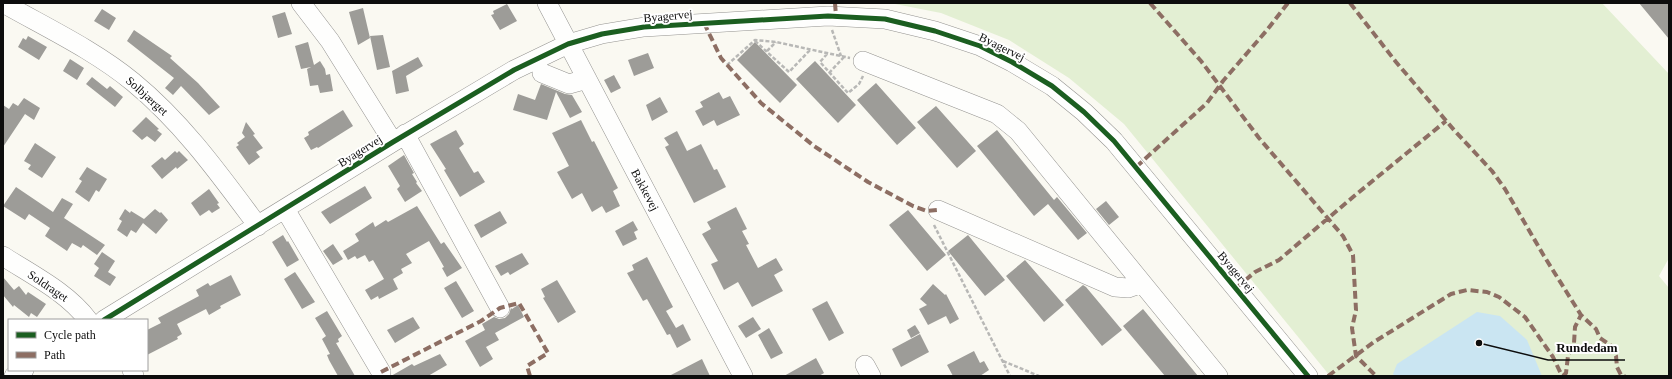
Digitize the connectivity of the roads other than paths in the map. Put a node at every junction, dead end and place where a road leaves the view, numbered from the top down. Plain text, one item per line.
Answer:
1 (3, 3) edge
2 (301, 3) edge
3 (547, 3) edge
4 (568, 44) junction
5 (867, 62) road end
6 (542, 73) dead end
7 (587, 79) junction
8 (399, 138) junction
9 (285, 209) junction
10 (936, 217) road end
11 (258, 226) junction
12 (3, 256) edge
13 (1142, 283) junction
14 (500, 308) dead end
15 (87, 319) edge
16 (106, 319) edge
17 (381, 372) dead end
18 (743, 376) edge
19 (1218, 376) edge
20 (1308, 376) edge

1 - 11 street, Solbjærget
2 - 8 street
3 - 4 street, Bakkevej
4 - 7 street, Bakkevej
4 - 8 street, Byagervej
4 - 20 street, Byagervej
5 - 13 street
6 - 7 street
7 - 18 street, Bakkevej
8 - 9 street, Byagervej
8 - 14 street
9 - 11 street, Byagervej
9 - 17 street
10 - 13 street
11 - 16 street, Byagervej
12 - 15 street, Soldraget
13 - 19 street

